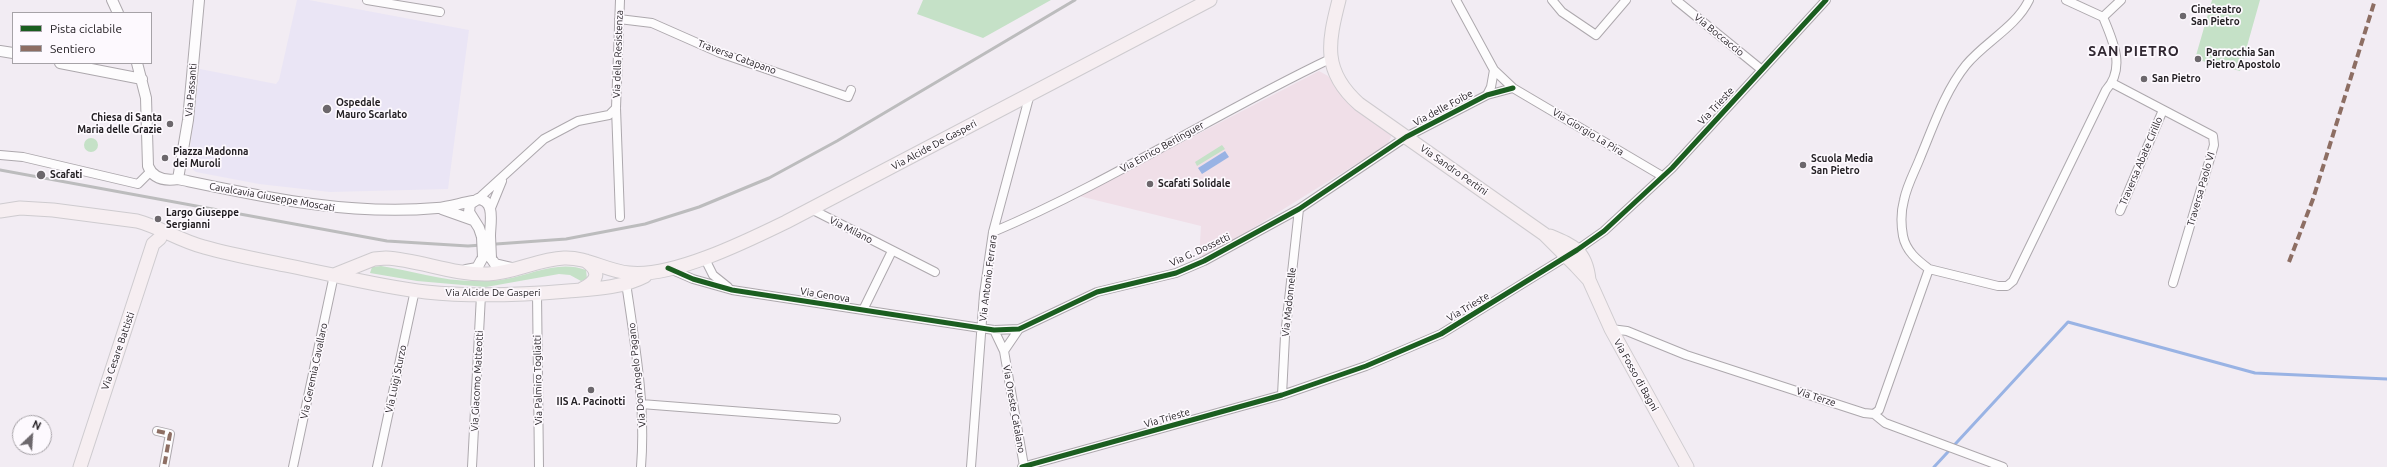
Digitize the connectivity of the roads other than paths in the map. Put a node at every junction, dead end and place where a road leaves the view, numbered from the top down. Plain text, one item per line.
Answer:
1 (112, 0) edge
2 (367, 0) edge
3 (620, 0) edge
4 (1210, 0) edge
5 (1339, 0) edge
6 (1456, 0) edge
7 (1552, 0) edge
8 (1626, 0) edge
9 (1676, 0) edge
10 (1826, 0) edge
11 (2029, 0) edge
12 (2066, 0) edge
13 (2121, 0) edge
14 (198, 2) edge
15 (118, 12) edge
16 (440, 12) dead end
17 (2103, 17) junction
18 (619, 19) junction
19 (0, 51) edge
20 (12, 53) edge
21 (1330, 59) junction
22 (65, 64) edge
23 (137, 64) edge
24 (1494, 70) junction
25 (1762, 70) junction
26 (142, 79) junction
27 (2112, 83) junction
28 (1513, 88) junction
29 (851, 90) dead end
30 (1030, 94) junction
31 (1487, 95) junction
32 (616, 108) junction
33 (2163, 110) junction
34 (1406, 137) junction
35 (0, 155) edge
36 (147, 175) junction
37 (1662, 176) junction
38 (504, 177) junction
39 (178, 179) junction
40 (476, 200) junction
41 (438, 208) junction
42 (490, 208) junction
43 (811, 209) junction
44 (1299, 209) junction
45 (0, 211) edge
46 (2120, 211) dead end
47 (620, 217) dead end
48 (473, 220) junction
49 (993, 232) junction
50 (159, 233) junction
51 (486, 236) junction
52 (892, 251) junction
53 (1572, 254) junction
54 (487, 257) junction
55 (704, 257) junction
56 (374, 260) junction
57 (586, 260) junction
58 (518, 268) junction
59 (668, 268) junction
60 (1929, 269) junction
61 (459, 271) junction
62 (935, 272) dead end
63 (650, 273) junction
64 (334, 275) junction
65 (373, 283) junction
66 (2173, 283) dead end
67 (626, 284) junction
68 (415, 290) junction
69 (581, 290) junction
70 (732, 290) junction
71 (537, 293) junction
72 (481, 295) junction
73 (863, 310) junction
74 (982, 327) junction
75 (1019, 329) junction
76 (1611, 329) junction
77 (994, 330) junction
78 (1004, 351) junction
79 (1282, 395) junction
80 (641, 404) junction
81 (1874, 414) junction
82 (836, 419) dead end
83 (157, 431) dead end
84 (80, 467) edge
85 (164, 467) edge
86 (293, 467) edge
87 (377, 467) edge
88 (472, 467) edge
89 (539, 467) edge
90 (641, 467) edge
91 (971, 467) edge
92 (1023, 467) edge
93 (1687, 467) edge
94 (2003, 467) edge

1 - 15 street
2 - 16 street
3 - 18 street, Via della Resistenza
4 - 30 main road, Via Alcide De Gasperi
5 - 21 main road, Via Sandro Pertini
6 - 24 street, Via Giorgio La Pira
7 - 8 street
9 - 25 street, Via Boccaccio
10 - 25 street, Via Trieste
11 - 60 street
12 - 17 street
13 - 17 street
14 - 39 street, Via Passanti
17 - 27 street
18 - 29 street, Traversa Catapano
18 - 32 street, Via della Resistenza
19 - 20 street
21 - 34 main road, Via Sandro Pertini
21 - 49 street, Via Enrico Berlinguer
22 - 26 street
23 - 26 street
24 - 28 street, Via Giorgio La Pira
24 - 31 street
25 - 37 street, Via Trieste
26 - 36 street
27 - 33 street, Traversa Paolo VI
27 - 60 street
28 - 31 street
28 - 37 street, Via Giorgio La Pira
30 - 43 main road, Via Alcide De Gasperi
30 - 49 street, Via Antonio Ferrara
31 - 34 street, Via delle Foibe
32 - 38 street, Cavalcavia Giuseppe Moscati
32 - 47 street, Via della Resistenza
33 - 46 street, Traversa Abate Cirillo
33 - 66 street, Traversa Paolo VI
34 - 44 street, Via G. Dossetti
34 - 53 main road, Via Sandro Pertini
35 - 36 street
36 - 39 street, Cavalcavia Giuseppe Moscati
37 - 53 street, Via Trieste
38 - 40 street, Cavalcavia Giuseppe Moscati
38 - 42 street, Cavalcavia Giuseppe Moscati
39 - 41 street, Cavalcavia Giuseppe Moscati
40 - 41 street, Cavalcavia Giuseppe Moscati
40 - 42 street
40 - 48 street, Cavalcavia Giuseppe Moscati
41 - 48 street, Cavalcavia Giuseppe Moscati
42 - 51 street, Cavalcavia Giuseppe Moscati
43 - 52 street, Via Milano
43 - 55 main road, Via Alcide De Gasperi
44 - 75 street, Via G. Dossetti
44 - 79 street, Via Madonnelle
45 - 50 main road, Via Alcide De Gasperi
48 - 51 street, Cavalcavia Giuseppe Moscati
49 - 74 street, Via Antonio Ferrara
50 - 64 main road, Via Alcide De Gasperi
50 - 84 main road, Via Cesare Battisti
51 - 54 street, Cavalcavia Giuseppe Moscati, bridge
52 - 62 street, Via Milano
52 - 73 street
53 - 76 main road, Via Fosso di Bagni
53 - 79 street, Via Trieste
54 - 58 street
54 - 61 street
55 - 59 main road, Via Alcide De Gasperi
55 - 70 street, Via Genova
56 - 61 main road, Via Alcide De Gasperi
56 - 64 main road, Via Alcide De Gasperi
56 - 65 main road
57 - 58 main road, Via Alcide De Gasperi
57 - 63 main road, Via Alcide De Gasperi
57 - 69 main road
58 - 61 main road, Via Alcide De Gasperi
59 - 63 main road, Via Alcide De Gasperi
59 - 70 street, Via Genova
60 - 81 street
63 - 67 main road, Via Alcide De Gasperi
64 - 65 main road, Via Alcide De Gasperi
64 - 86 street, Via Geremia Cavallaro
65 - 68 main road, Via Alcide De Gasperi
67 - 69 main road, Via Alcide De Gasperi
67 - 80 street, Via Don Angelo Pagano
68 - 72 main road, Via Alcide De Gasperi
68 - 87 street, Via Luigi Sturzo
69 - 71 main road, Via Alcide De Gasperi
70 - 73 street, Via Genova
71 - 72 main road, Via Alcide De Gasperi
71 - 89 street, Via Palmiro Togliatti
72 - 88 street, Via Giacomo Matteotti
73 - 74 street, Via Genova
74 - 77 street, Via G. Dossetti
74 - 91 street, Via Antonio Ferrara
75 - 77 street, Via G. Dossetti
75 - 78 street, Via Oreste Catalano
76 - 81 street, Via Terze
76 - 93 main road, Via Fosso di Bagni
77 - 78 street, Via Oreste Catalano
78 - 92 street, Via Oreste Catalano
79 - 92 street, Via Trieste
80 - 82 street
80 - 90 street, Via Don Angelo Pagano
81 - 94 street
83 - 85 street

